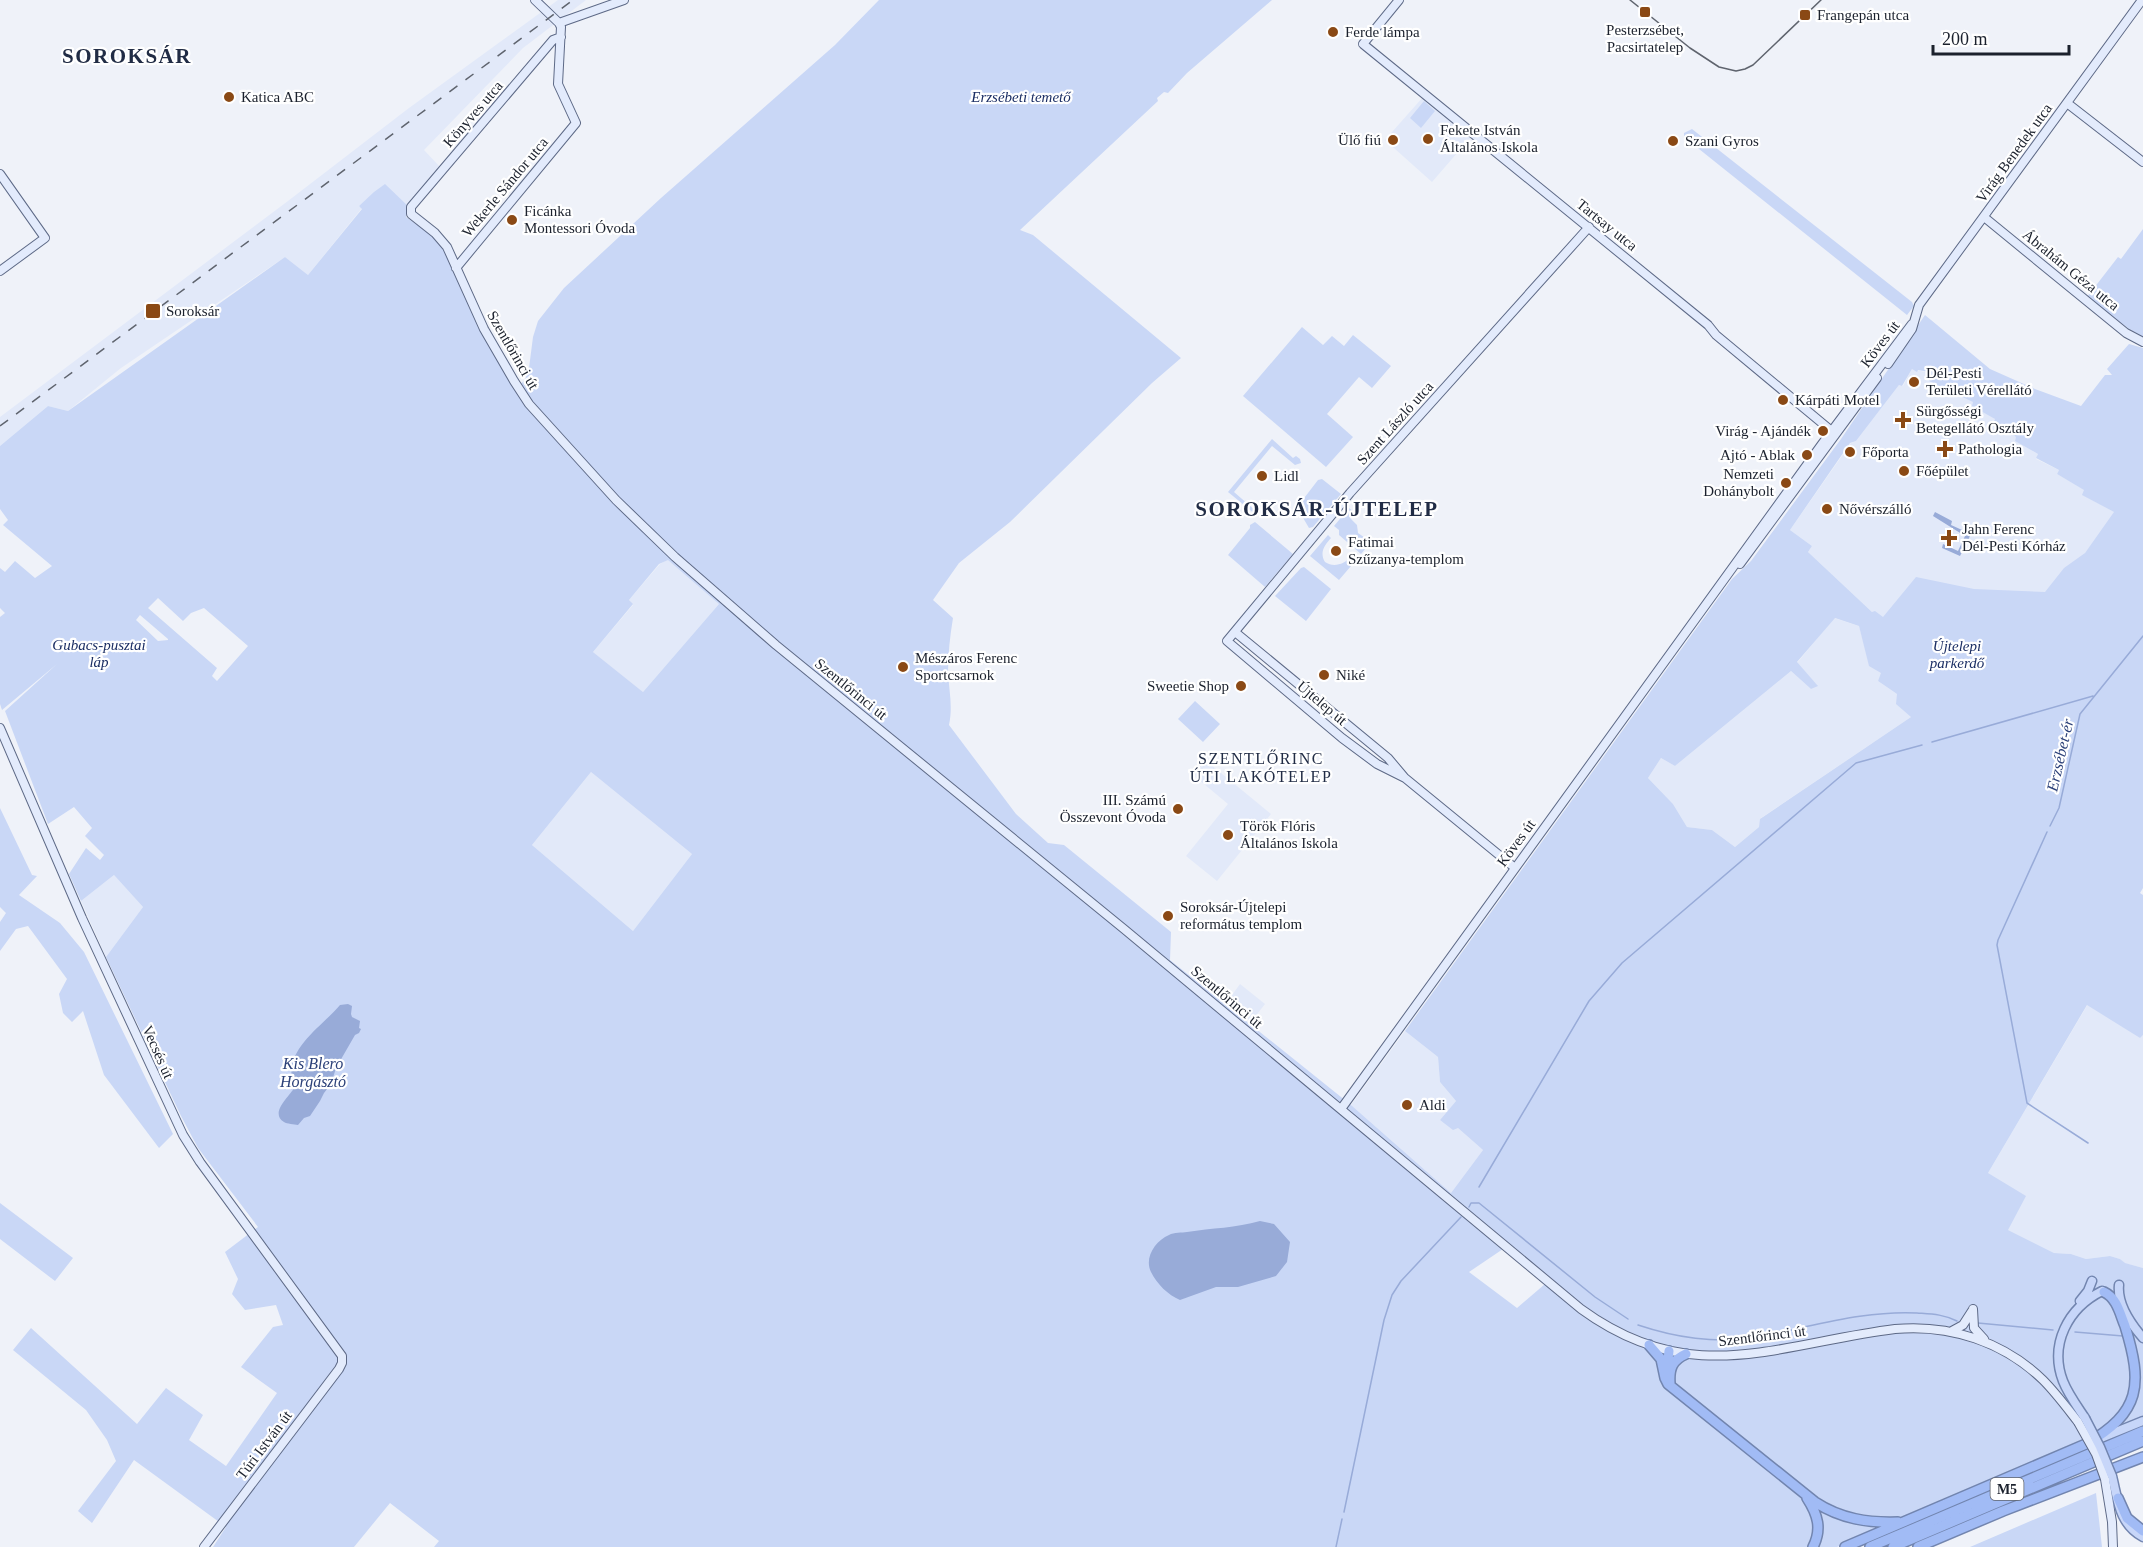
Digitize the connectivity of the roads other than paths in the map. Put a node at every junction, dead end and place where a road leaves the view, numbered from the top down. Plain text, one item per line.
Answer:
1 (535, 0) edge
2 (624, 0) edge
3 (1399, 0) edge
4 (2142, 0) edge
5 (559, 23) junction
6 (561, 37) junction
7 (2067, 103) junction
8 (2143, 162) edge
9 (0, 174) edge
10 (410, 211) joint
11 (1984, 217) junction
12 (1589, 227) junction
13 (456, 268) junction
14 (0, 271) edge
15 (1912, 324) joint
16 (2143, 342) edge
17 (1833, 436) junction
18 (1235, 632) junction
19 (1227, 641) joint
20 (0, 728) edge
21 (1405, 778) junction
22 (1515, 868) junction
23 (1341, 1109) junction
24 (2092, 1281) dead end
25 (2119, 1285) dead end
26 (2103, 1291) joint
27 (2073, 1312) junction
28 (1947, 1331) junction
29 (2143, 1338) edge
30 (1988, 1342) junction
31 (1649, 1345) junction
32 (1669, 1351) junction
33 (1686, 1354) junction
34 (342, 1359) joint
35 (1662, 1363) junction
36 (1671, 1386) junction
37 (2081, 1420) junction
38 (2143, 1421) edge
39 (2143, 1431) edge
40 (2143, 1441) edge
41 (2086, 1444) junction
42 (2143, 1455) edge
43 (2108, 1478) junction
44 (1804, 1494) junction
45 (2118, 1498) junction
46 (1906, 1521) junction
47 (1966, 1527) junction
48 (2143, 1531) edge
49 (2143, 1537) edge
50 (204, 1547) edge
51 (1814, 1547) edge
52 (1845, 1547) edge
53 (1870, 1547) edge
54 (1893, 1547) edge
55 (1918, 1547) edge
56 (1935, 1547) edge
57 (2113, 1547) edge

1 - 5 street
2 - 5 street
3 - 12 street, Tartsay utca
4 - 7 street, Virág Benedek utca
5 - 6 street
6 - 10 street, Könyves utca
6 - 13 street, Wekerle Sándor utca
7 - 8 street
7 - 11 street, Virág Benedek utca
9 - 14 street
10 - 13 street, Szentlőrinci út
11 - 15 street, Virág Benedek utca
11 - 16 street, Ábrahám Géza utca
12 - 17 street, Tartsay utca
12 - 18 street, Szent László utca
13 - 23 street, Szentlőrinci út
15 - 17 street, Köves út
17 - 22 street, Köves út
18 - 19 street, Szent László utca
18 - 21 street, Újtelep út
19 - 21 street, Újtelep út
20 - 34 street, Vecsés út
21 - 22 street, Újtelep út
22 - 23 street, Köves út
23 - 31 street, Szentlőrinci út
24 - 27 main road
25 - 29 main road
26 - 27 main road
26 - 41 highway
27 - 37 main road
28 - 30 street, Szentlőrinci út
28 - 30 street
28 - 33 street, Szentlőrinci út
30 - 37 street, Szentlőrinci út
31 - 32 street, Szentlőrinci út
31 - 35 highway
32 - 33 street, Szentlőrinci út
32 - 35 highway
32 - 36 highway
33 - 36 highway
34 - 50 street, Túri István út
35 - 36 highway
36 - 44 highway
37 - 43 main road, bridge
38 - 41 main road, M5
39 - 53 highway, M5
40 - 54 highway, M5
41 - 46 highway, M5
42 - 47 highway, M5
43 - 45 main road
43 - 57 street
44 - 46 highway
44 - 51 highway
45 - 48 highway
45 - 49 main road
46 - 52 highway, M5
47 - 55 highway, M5
47 - 56 highway

